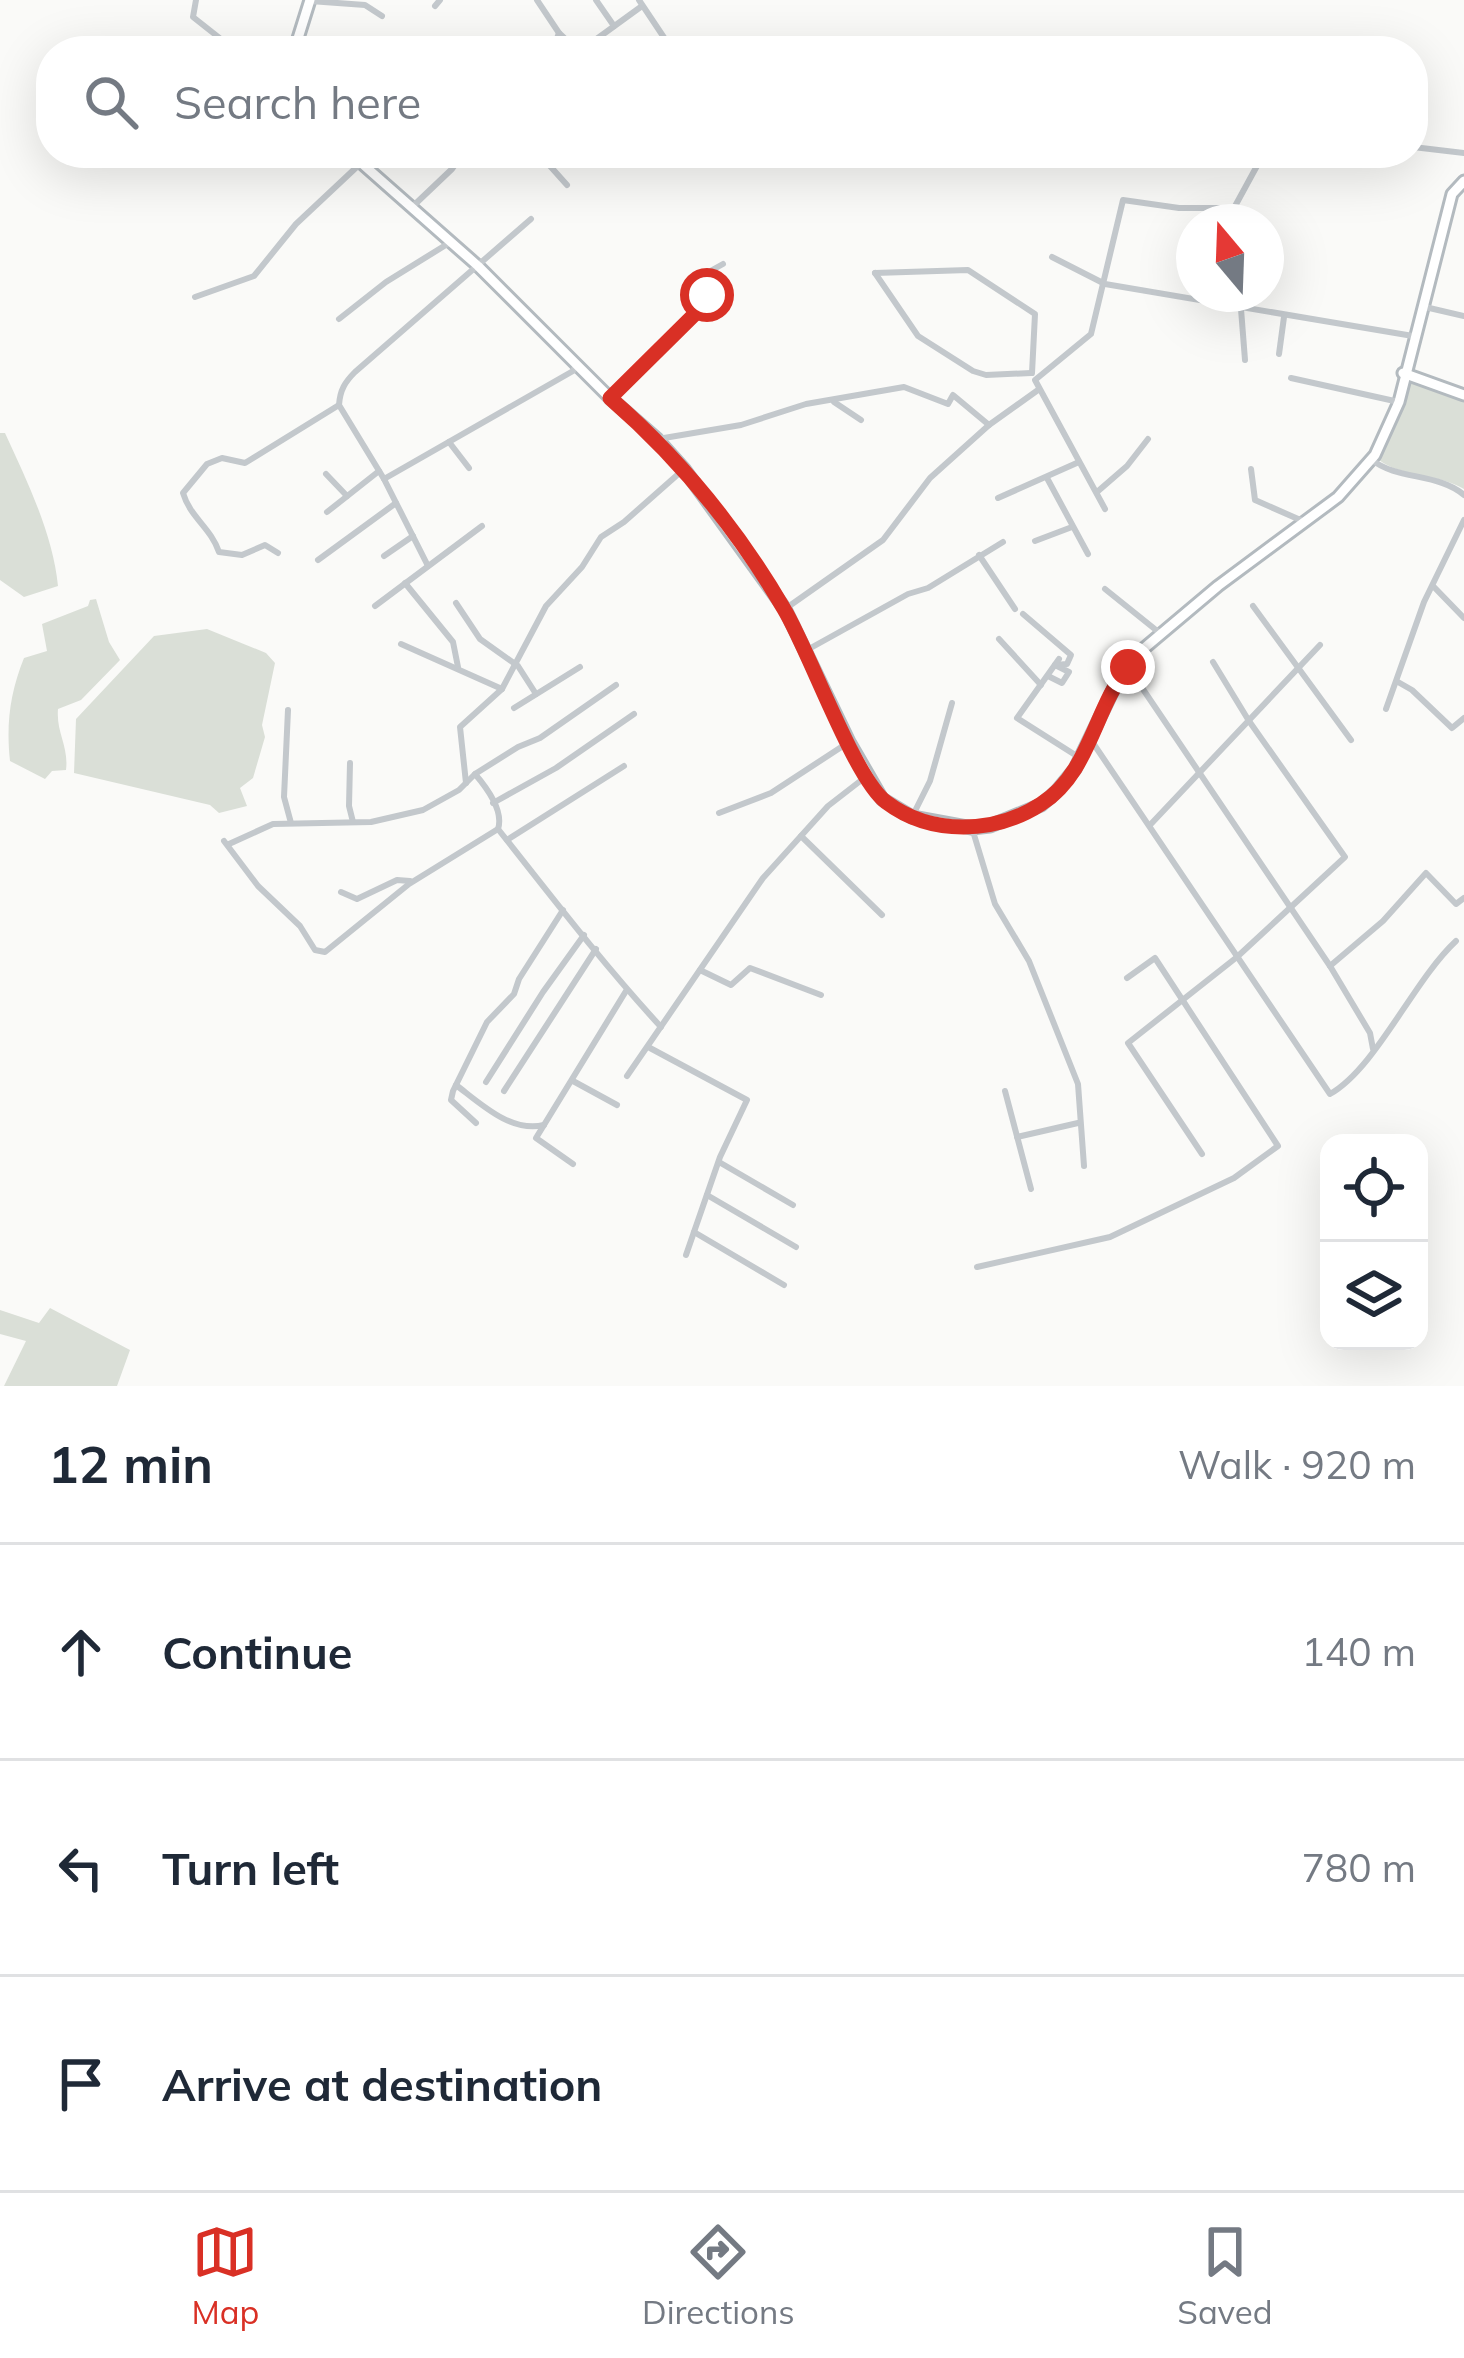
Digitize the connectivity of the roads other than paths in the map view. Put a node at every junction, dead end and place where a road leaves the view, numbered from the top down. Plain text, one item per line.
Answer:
1 (196, 0) edge
2 (537, 0) edge
3 (596, 0) edge
4 (310, 1) edge
5 (640, 3) edge
6 (382, 16) dead end
7 (614, 26) junction
8 (559, 33) junction
9 (217, 36) edge
10 (299, 36) edge
11 (558, 36) edge
12 (562, 36) edge
13 (600, 36) edge
14 (663, 36) edge
15 (1428, 149) edge
16 (1464, 153) edge
17 (356, 168) edge
18 (367, 168) edge
19 (449, 168) edge
20 (552, 168) edge
21 (1256, 168) edge
22 (1464, 182) edge
23 (567, 185) dead end
24 (411, 208) junction
25 (531, 220) dead end
26 (449, 243) junction
27 (1052, 257) dead end
28 (723, 264) dead end
29 (478, 266) junction
30 (1105, 284) junction
31 (195, 297) dead end
32 (1176, 297) edge
33 (1422, 306) junction
34 (1241, 312) edge
35 (1263, 312) edge
36 (1285, 316) junction
37 (1464, 316) edge
38 (339, 319) dead end
39 (1413, 336) junction
40 (1279, 354) dead end
41 (1245, 360) dead end
42 (576, 365) junction
43 (1403, 373) junction
44 (1034, 377) junction
45 (1291, 378) dead end
46 (1038, 390) junction
47 (1464, 395) edge
48 (610, 398) junction
49 (833, 401) junction
50 (1399, 402) junction
51 (339, 405) junction
52 (861, 420) dead end
53 (989, 425) junction
54 (657, 439) junction
55 (1148, 439) dead end
56 (448, 441) junction
57 (1372, 460) junction
58 (1078, 462) junction
59 (469, 468) dead end
60 (684, 469) junction
61 (1251, 469) dead end
62 (326, 474) dead end
63 (381, 475) junction
64 (1047, 478) junction
65 (1097, 492) junction
66 (1464, 494) edge
67 (347, 496) junction
68 (998, 498) dead end
69 (396, 503) junction
70 (1105, 509) dead end
71 (327, 512) dead end
72 (1464, 520) edge
73 (1307, 523) junction
74 (482, 526) dead end
75 (1072, 526) junction
76 (413, 536) junction
77 (1035, 541) dead end
78 (1003, 542) dead end
79 (278, 553) dead end
80 (1088, 554) dead end
81 (384, 556) dead end
82 (979, 556) junction
83 (318, 560) dead end
84 (428, 566) junction
85 (405, 584) junction
86 (1434, 587) junction
87 (1105, 589) dead end
88 (456, 603) dead end
89 (375, 606) dead end
90 (1253, 606) dead end
91 (785, 609) junction
92 (1015, 609) dead end
93 (1023, 614) dead end
94 (1464, 618) edge
95 (1161, 634) junction
96 (999, 639) dead end
97 (401, 644) dead end
98 (1319, 645) dead end
99 (806, 651) junction
100 (1057, 662) junction
101 (1214, 662) dead end
102 (514, 664) junction
103 (1300, 666) junction
104 (580, 667) dead end
105 (1128, 667) junction
106 (458, 668) junction
107 (1048, 676) junction
108 (1396, 681) junction
109 (616, 685) dead end
110 (1041, 685) junction
111 (502, 689) junction
112 (536, 694) junction
113 (952, 704) dead end
114 (514, 707) dead end
115 (1386, 709) dead end
116 (289, 710) dead end
117 (634, 714) dead end
118 (1464, 718) edge
119 (1249, 721) junction
120 (1091, 740) junction
121 (1351, 740) dead end
122 (849, 742) junction
123 (1081, 759) junction
124 (350, 763) dead end
125 (624, 766) dead end
126 (1201, 772) junction
127 (475, 774) junction
128 (868, 775) junction
129 (466, 783) junction
130 (493, 803) junction
131 (719, 813) dead end
132 (912, 817) junction
133 (353, 821) junction
134 (291, 823) junction
135 (1150, 825) junction
136 (972, 828) junction
137 (498, 830) junction
138 (801, 836) junction
139 (507, 840) junction
140 (413, 882) junction
141 (341, 892) dead end
142 (1464, 898) edge
143 (1288, 909) junction
144 (563, 910) junction
145 (881, 915) dead end
146 (584, 934) junction
147 (1456, 941) dead end
148 (596, 949) junction
149 (1237, 957) junction
150 (1330, 966) junction
151 (700, 970) junction
152 (1126, 978) dead end
153 (627, 990) junction
154 (821, 995) dead end
155 (1184, 999) junction
156 (661, 1027) junction
157 (650, 1048) junction
158 (1373, 1049) junction
159 (627, 1076) dead end
160 (572, 1080) junction
161 (486, 1082) dead end
162 (456, 1085) junction
163 (504, 1090) dead end
164 (1005, 1090) dead end
165 (617, 1105) dead end
166 (476, 1123) dead end
167 (1080, 1123) junction
168 (544, 1125) junction
169 (1017, 1137) junction
170 (1202, 1154) dead end
171 (718, 1162) junction
172 (573, 1164) dead end
173 (1084, 1166) dead end
174 (1031, 1189) dead end
175 (707, 1196) junction
176 (793, 1205) dead end
177 (694, 1232) junction
178 (796, 1247) dead end
179 (686, 1255) dead end
180 (977, 1267) dead end
181 (784, 1285) dead end

1 - 9 street
2 - 8 street
3 - 7 street
4 - 6 street
4 - 10 street
5 - 7 street
5 - 14 street
7 - 13 street
8 - 11 street
8 - 12 street
15 - 16 street
17 - 31 street
18 - 24 street
19 - 24 street
20 - 23 street
21 - 30 street
22 - 33 street
24 - 26 street
25 - 29 street
26 - 29 street
26 - 38 street
27 - 30 street
28 - 48 street
29 - 42 street
29 - 51 street
30 - 32 street
30 - 44 street
33 - 37 street
33 - 39 street
34 - 41 street
35 - 36 street
36 - 39 street
36 - 40 street
39 - 43 street
42 - 48 street
42 - 56 street
43 - 47 street
43 - 50 street
44 - 44 street
44 - 46 street
45 - 50 street
46 - 53 street
46 - 58 street
48 - 54 street
49 - 52 street
49 - 53 street
49 - 54 street
50 - 57 street
51 - 63 street
51 - 79 street
53 - 91 street
54 - 60 street
55 - 65 street
56 - 59 street
56 - 63 street
57 - 66 street
57 - 73 street
58 - 64 street
58 - 65 street
60 - 91 street
60 - 102 street
61 - 73 street
62 - 67 street
63 - 67 street
63 - 69 street
64 - 68 street
64 - 75 street
65 - 70 street
67 - 71 street
69 - 76 street
69 - 83 street
72 - 86 street
73 - 95 street
74 - 84 street
75 - 77 street
75 - 80 street
76 - 81 street
76 - 84 street
78 - 82 street
82 - 92 street
82 - 99 street
84 - 85 street
85 - 89 street
85 - 106 street
86 - 94 street
86 - 108 street
87 - 95 street
88 - 102 street
90 - 103 street
91 - 99 street
93 - 100 street
95 - 105 street
96 - 110 street
97 - 106 street
98 - 103 street
99 - 122 street
100 - 107 street
100 - 107 street
101 - 119 street
102 - 111 street
102 - 112 street
103 - 119 street
103 - 121 street
104 - 112 street
105 - 120 street
105 - 126 street
106 - 111 street
107 - 110 street
108 - 115 street
108 - 118 street
109 - 127 street
110 - 123 street
111 - 129 street
112 - 114 street
113 - 132 street
116 - 134 street
117 - 130 street
119 - 126 street
119 - 143 street
120 - 123 street
120 - 135 street
122 - 128 street
122 - 131 street
123 - 136 street
124 - 133 street
125 - 139 street
126 - 135 street
126 - 143 street
127 - 129 street
127 - 130 street
128 - 132 street
128 - 138 street
129 - 133 street
130 - 137 street
132 - 136 street
133 - 134 street
134 - 140 street
135 - 149 street
136 - 167 street
137 - 139 street
137 - 140 street
138 - 145 street
138 - 151 street
139 - 144 street
140 - 141 street
142 - 150 street
143 - 149 street
143 - 150 street
144 - 146 street
144 - 162 street
146 - 148 street
146 - 161 street
147 - 158 street
148 - 153 street
148 - 163 street
149 - 155 street
149 - 158 street
150 - 158 street
151 - 154 street
151 - 156 street
152 - 155 street
153 - 156 street
153 - 160 street
155 - 170 street
155 - 180 street
156 - 157 street
157 - 159 street
157 - 171 street
160 - 165 street
160 - 168 street
162 - 166 street
162 - 168 street
164 - 169 street
167 - 169 street
167 - 173 street
168 - 172 street
169 - 174 street
171 - 175 street
171 - 176 street
175 - 177 street
175 - 178 street
177 - 179 street
177 - 181 street

